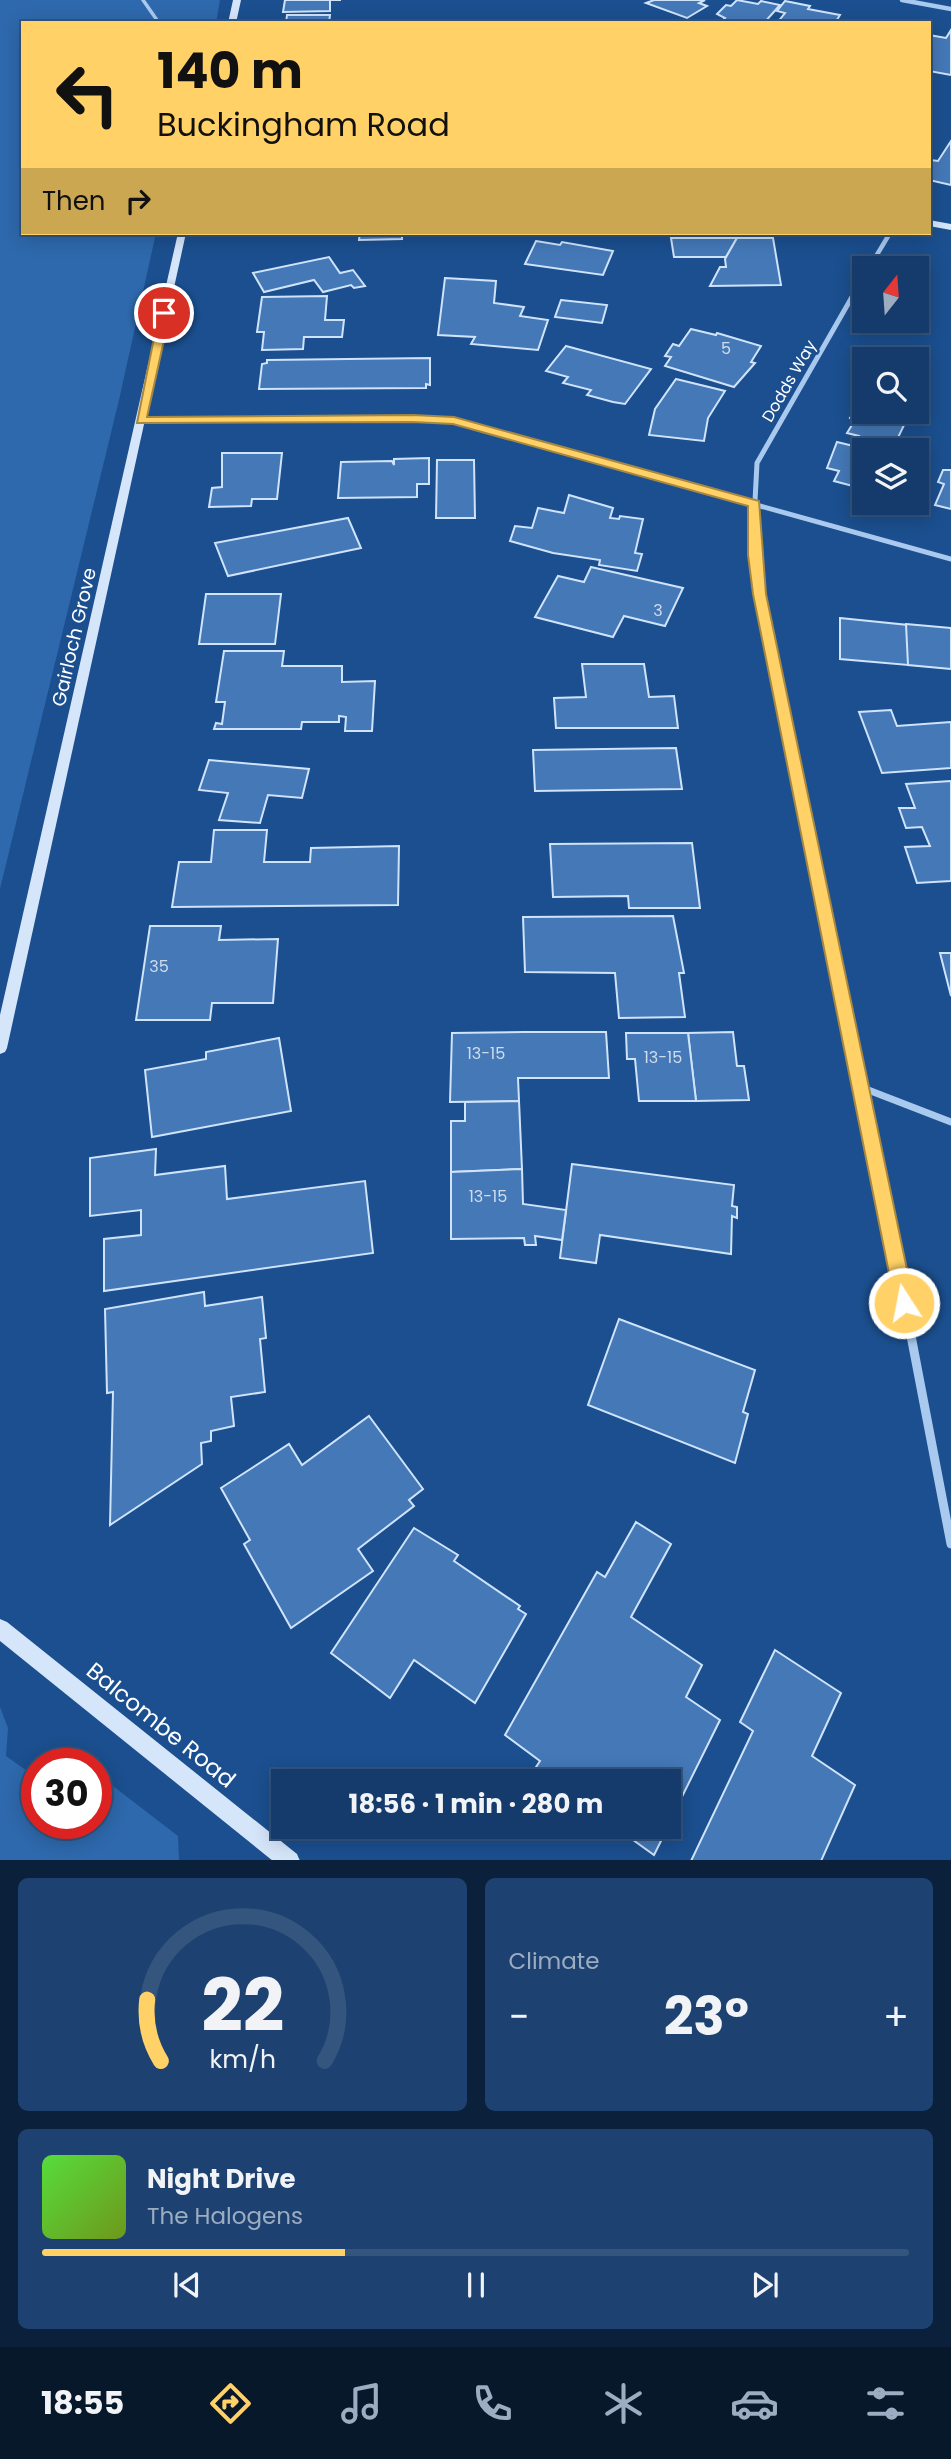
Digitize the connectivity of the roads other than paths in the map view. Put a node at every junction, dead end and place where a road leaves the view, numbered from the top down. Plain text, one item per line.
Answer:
1 (143, 0) edge
2 (237, 0) edge
3 (902, 0) edge
4 (951, 9) edge
5 (158, 21) edge
6 (232, 21) edge
7 (931, 223) edge
8 (951, 227) edge
9 (182, 235) edge
10 (889, 235) edge
11 (876, 256) edge
12 (852, 297) edge
13 (141, 421) junction
14 (754, 504) junction
15 (951, 559) edge
16 (0, 1048) edge
17 (863, 1088) junction
18 (951, 1122) edge
19 (951, 1544) edge
20 (0, 1629) edge
21 (290, 1860) edge

1 - 5 lane
2 - 6 street
3 - 4 street
7 - 8 street
9 - 13 street, Gairloch Grove
10 - 11 street
12 - 14 street, Dodds Way
13 - 14 street
13 - 16 street, Gairloch Grove
14 - 15 street
14 - 17 street, Dodds Way
17 - 18 street
17 - 19 street, Dodds Way
20 - 21 street, Balcombe Road

